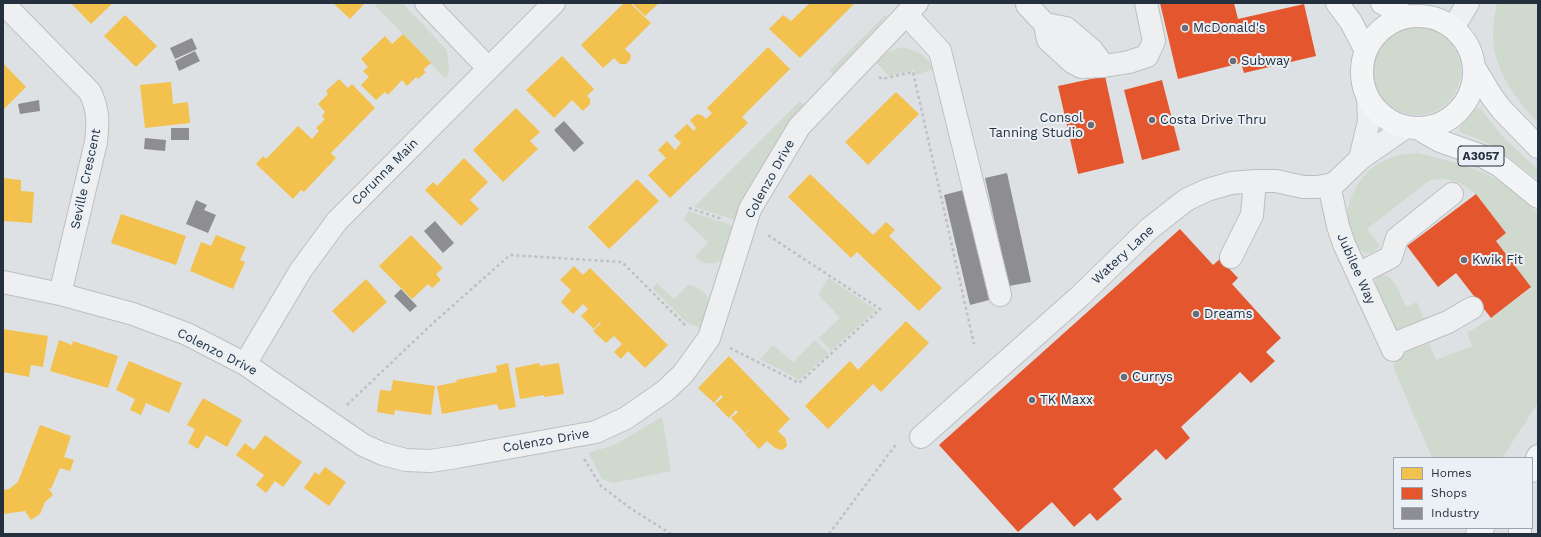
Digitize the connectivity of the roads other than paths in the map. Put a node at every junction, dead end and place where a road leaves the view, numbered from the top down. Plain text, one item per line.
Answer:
1 (3, 3) edge
2 (426, 3) edge
3 (554, 3) edge
4 (1146, 3) edge
5 (1337, 3) edge
6 (1382, 3) edge
7 (1468, 3) edge
8 (1027, 5) dead end
9 (911, 9) edge
10 (1408, 17) junction
11 (1454, 28) junction
12 (1366, 51) junction
13 (1474, 67) junction
14 (488, 68) junction
15 (1368, 99) junction
16 (1412, 127) junction
17 (1538, 147) edge
18 (1360, 160) junction
19 (1255, 181) junction
20 (1329, 185) junction
21 (1452, 194) dead end
22 (1538, 197) edge
23 (1231, 257) dead end
24 (1358, 274) junction
25 (3, 282) edge
26 (60, 294) junction
27 (1000, 295) dead end
28 (1472, 308) dead end
29 (245, 364) junction
30 (912, 437) road end
31 (1538, 456) edge
32 (1533, 468) edge

1 - 26 street, Seville Crescent
2 - 14 street
3 - 14 street, Corunna Main
4 - 8 street
5 - 12 main road
6 - 10 main road, A3057
7 - 11 street
9 - 27 street
9 - 29 street, Colenzo Drive
10 - 11 main road, A3057
10 - 12 main road, A3057
11 - 13 main road, A3057
12 - 15 main road, A3057
13 - 16 main road, A3057
13 - 17 main road, A3057
14 - 29 street, Corunna Main
15 - 16 main road, A3057
15 - 18 street
16 - 18 street
16 - 22 main road, A3057
18 - 20 street
19 - 20 street, Watery Lane
19 - 23 street
19 - 30 street, Watery Lane
20 - 24 street, Jubilee Way
21 - 24 street
24 - 28 street, Jubilee Way
25 - 26 street, Colenzo Drive
26 - 29 street, Colenzo Drive
31 - 32 main road

